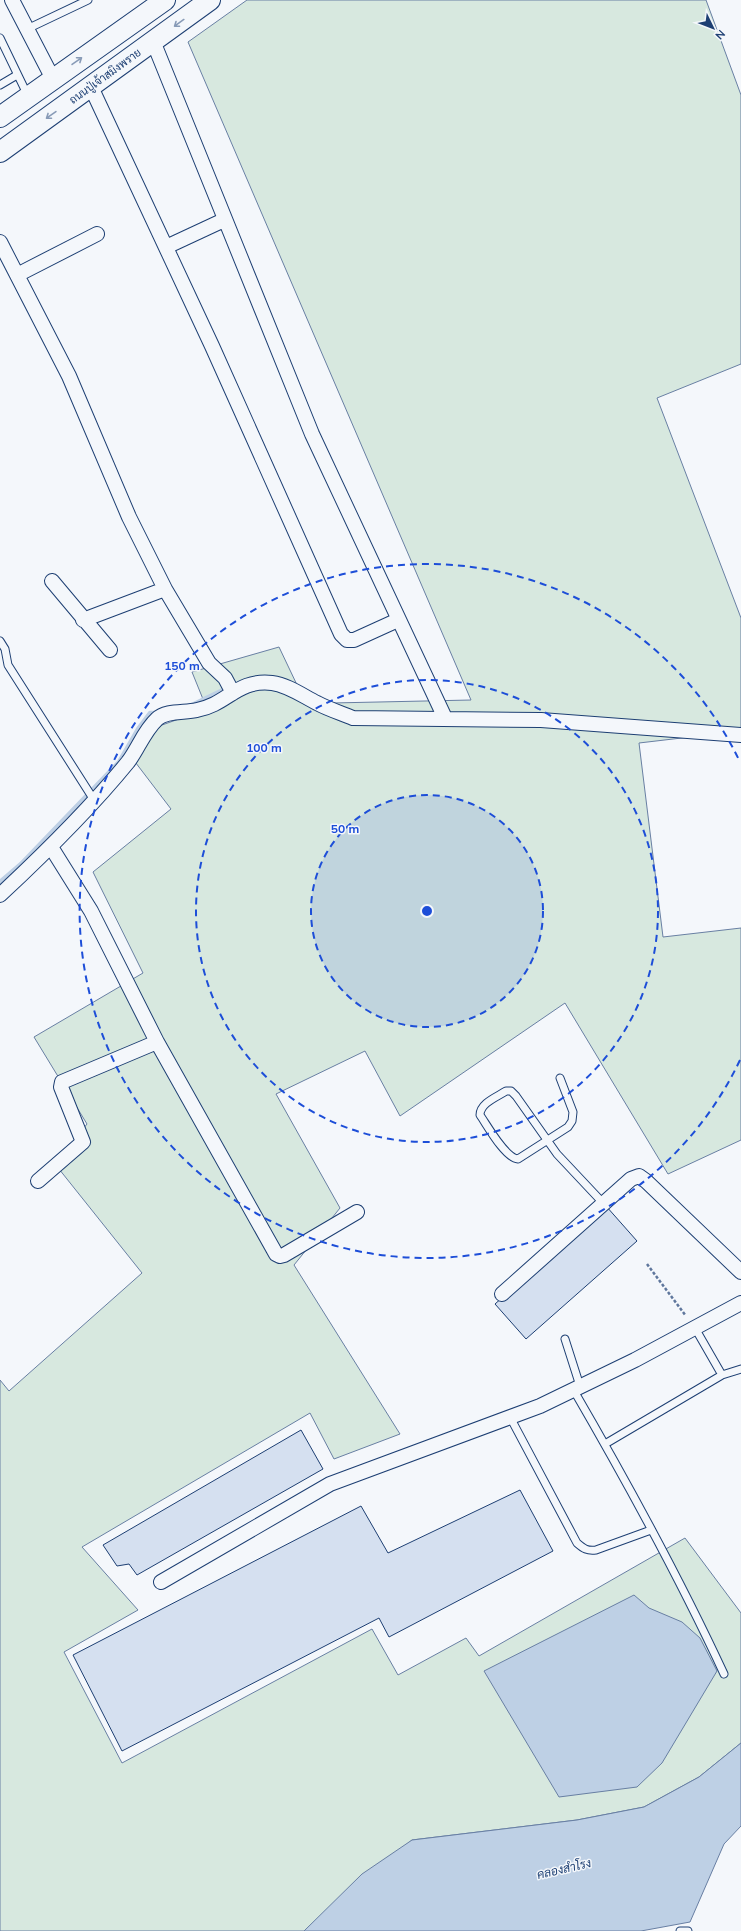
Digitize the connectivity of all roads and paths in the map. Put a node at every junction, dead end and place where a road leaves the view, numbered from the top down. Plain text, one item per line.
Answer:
1 (12, 0) edge
2 (88, 0) edge
3 (165, 0) edge
4 (210, 0) edge
5 (27, 29) junction
6 (0, 38) edge
7 (153, 41) junction
8 (18, 75) junction
9 (53, 79) junction
10 (0, 85) edge
11 (91, 87) junction
12 (28, 97) junction
13 (0, 117) edge
14 (0, 152) edge
15 (224, 220) junction
16 (97, 234) dead end
17 (0, 242) edge
18 (166, 247) junction
19 (17, 275) junction
20 (52, 582) dead end
21 (165, 589) junction
22 (83, 620) junction
23 (398, 620) junction
24 (0, 640) edge
25 (110, 650) dead end
26 (230, 687) junction
27 (441, 711) junction
28 (741, 735) edge
29 (93, 798) junction
30 (51, 847) junction
31 (0, 895) edge
32 (157, 1042) junction
33 (560, 1078) dead end
34 (547, 1141) junction
35 (38, 1182) dead end
36 (604, 1204) junction
37 (357, 1212) dead end
38 (647, 1264) dead end
39 (741, 1272) edge
40 (502, 1294) dead end
41 (741, 1303) edge
42 (695, 1328) junction
43 (565, 1339) dead end
44 (741, 1369) edge
45 (722, 1375) junction
46 (576, 1388) junction
47 (510, 1417) junction
48 (605, 1444) junction
49 (651, 1530) junction
50 (161, 1582) dead end
51 (724, 1674) dead end
52 (680, 1931) edge
53 (688, 1931) edge

1 - 5 street
2 - 5 lane
9 -> 3 main road
4 -> 7 main road, ถนนปู่เจ้าสมิงพราย
5 - 9 street
6 - 8 lane
7 - 11 main road, ถนนปู่เจ้าสมิงพราย
7 - 15 street
8 - 10 lane
8 - 12 lane
9 - 12 main road
11 -> 14 main road, ถนนปู่เจ้าสมิงพราย
11 - 18 street
12 - 13 main road
15 - 18 street
15 - 23 street
16 - 19 street
17 - 19 street
18 - 23 street
19 - 21 street
20 - 22 street
21 - 22 street
21 - 26 street
22 - 25 street
23 - 27 street
24 - 29 lane
26 - 27 street
26 - 29 street
27 - 28 street
29 - 30 street
30 - 31 street
30 - 32 street
32 - 35 street
32 - 37 street
33 - 34 lane
34 - 34 lane
34 - 36 lane
36 - 39 street
36 - 40 street
38 - 42 path
41 - 42 street
42 - 45 lane
42 - 46 street
43 - 46 lane
44 - 45 lane
45 - 48 lane
46 - 47 street
46 - 48 lane
47 - 49 lane
47 - 50 street
48 - 49 lane
49 - 51 lane
52 - 53 lane

